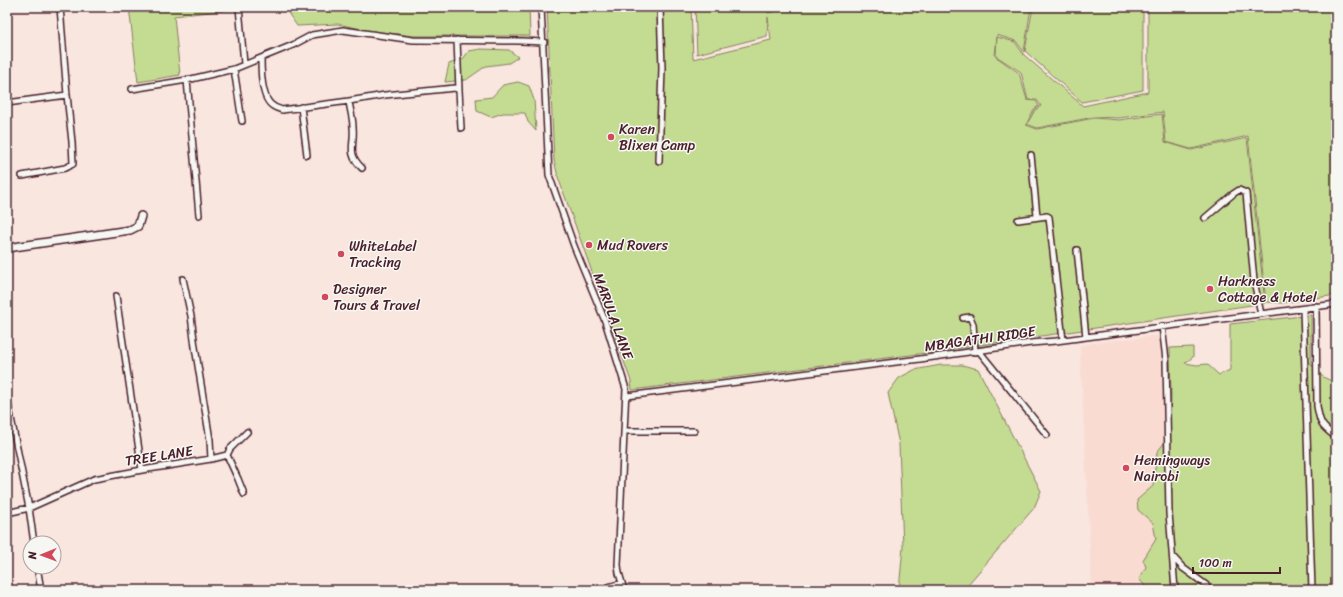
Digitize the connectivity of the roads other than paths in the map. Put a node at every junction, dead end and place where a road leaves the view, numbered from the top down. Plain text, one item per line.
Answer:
1 (60, 7) edge
2 (239, 7) edge
3 (541, 7) edge
4 (660, 7) edge
5 (457, 40) junction
6 (544, 42) junction
7 (260, 58) junction
8 (244, 64) junction
9 (234, 69) junction
10 (187, 80) junction
11 (132, 89) dead end
12 (459, 90) junction
13 (66, 95) junction
14 (349, 101) junction
15 (7, 103) edge
16 (301, 107) junction
17 (242, 121) dead end
18 (461, 128) dead end
19 (307, 155) dead end
20 (1031, 155) dead end
21 (659, 161) dead end
22 (362, 168) dead end
23 (22, 176) dead end
24 (199, 215) dead end
25 (141, 216) dead end
26 (1037, 216) junction
27 (1205, 218) dead end
28 (1018, 220) dead end
29 (7, 248) edge
30 (1077, 250) dead end
31 (182, 279) dead end
32 (116, 296) dead end
33 (1336, 304) edge
34 (1316, 306) junction
35 (1303, 309) junction
36 (1261, 314) junction
37 (963, 318) dead end
38 (1162, 326) junction
39 (1086, 337) junction
40 (1063, 340) junction
41 (977, 352) junction
42 (627, 396) junction
43 (7, 398) edge
44 (625, 431) junction
45 (247, 432) dead end
46 (694, 432) dead end
47 (1047, 435) dead end
48 (1336, 437) edge
49 (227, 455) junction
50 (211, 459) junction
51 (142, 470) junction
52 (244, 494) dead end
53 (29, 508) junction
54 (7, 513) edge
55 (33, 535) edge
56 (1173, 557) junction
57 (38, 575) edge
58 (622, 583) junction
59 (41, 590) edge
60 (598, 590) edge
61 (624, 590) edge
62 (1176, 590) edge
63 (1208, 590) edge
64 (1312, 590) edge

1 - 13 street
2 - 8 street
3 - 6 street, MARULA LANE
4 - 21 street
5 - 6 street
5 - 7 street
5 - 12 street
6 - 42 street, MARULA LANE
7 - 8 street
7 - 16 street
8 - 9 street
9 - 10 street
9 - 17 street
10 - 11 street
10 - 24 street
12 - 14 street
12 - 18 street
13 - 15 street
13 - 23 street
14 - 16 street
14 - 22 street
16 - 19 street
20 - 26 street
25 - 29 street
26 - 28 street
26 - 40 street
27 - 36 street
30 - 39 street
31 - 50 street, TREE LANE
32 - 51 street
33 - 34 street, MBAGATHI RIDGE
34 - 35 street, MBAGATHI RIDGE
34 - 48 street
35 - 36 street, MBAGATHI RIDGE
35 - 64 street
36 - 38 street, MBAGATHI RIDGE
37 - 41 street
38 - 39 street, MBAGATHI RIDGE
38 - 56 street
39 - 40 street, MBAGATHI RIDGE
40 - 41 street, MBAGATHI RIDGE
41 - 42 street, MBAGATHI RIDGE
41 - 47 street
42 - 44 street, MARULA LANE
43 - 53 street
44 - 46 street
44 - 58 street, MARULA LANE
45 - 49 street
49 - 50 street
49 - 52 street
50 - 51 street, TREE LANE
51 - 53 street, TREE LANE
53 - 54 street, TREE LANE
53 - 55 street
56 - 62 street
56 - 63 street
57 - 59 street
58 - 60 street
58 - 61 street, MARULA LANE

